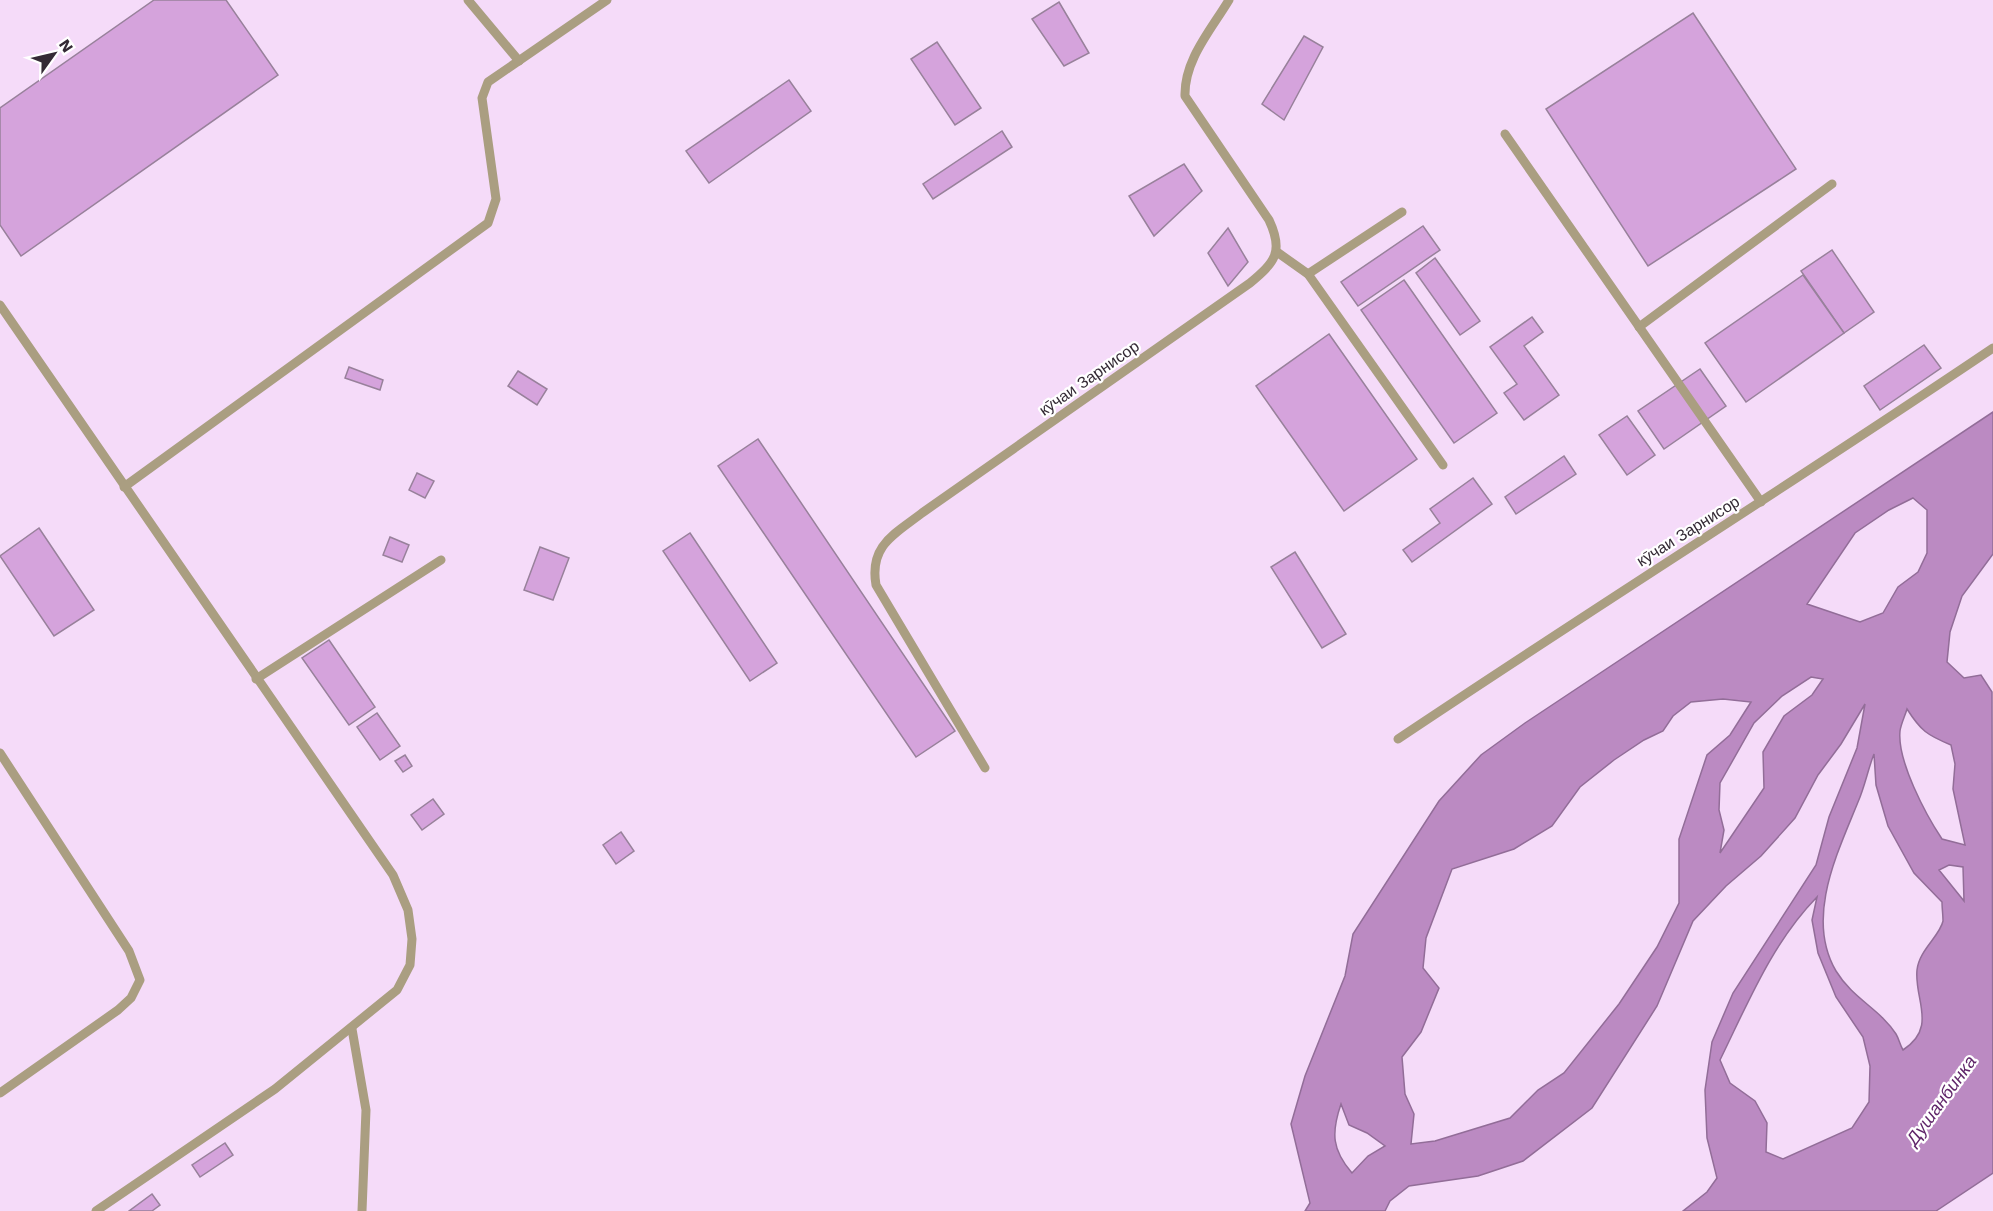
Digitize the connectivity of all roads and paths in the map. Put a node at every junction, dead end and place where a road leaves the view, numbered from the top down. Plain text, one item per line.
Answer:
1 (468, 0) edge
2 (607, 0) edge
3 (1229, 0) edge
4 (519, 61) junction
5 (1505, 134) dead end
6 (1832, 184) dead end
7 (1402, 212) dead end
8 (1277, 252) junction
9 (1308, 274) junction
10 (0, 305) edge
11 (1639, 327) junction
12 (1993, 348) edge
13 (1443, 465) dead end
14 (124, 487) junction
15 (1761, 502) junction
16 (441, 560) dead end
17 (256, 679) junction
18 (1398, 739) dead end
19 (0, 753) edge
20 (985, 768) dead end
21 (352, 1029) junction
22 (0, 1094) edge
23 (96, 1211) edge
24 (362, 1211) edge

1 - 4 lane
2 - 4 lane
3 - 8 lane
4 - 14 lane
5 - 11 lane
6 - 11 lane
7 - 9 lane
8 - 9 lane
8 - 20 lane, кӯчаи Зарнисор
9 - 13 lane
10 - 14 lane
11 - 15 lane
12 - 15 lane, кӯчаи Зарнисор
14 - 17 lane
15 - 18 lane, кӯчаи Зарнисор
16 - 17 lane
17 - 21 lane
19 - 22 lane
21 - 23 lane
21 - 24 lane

